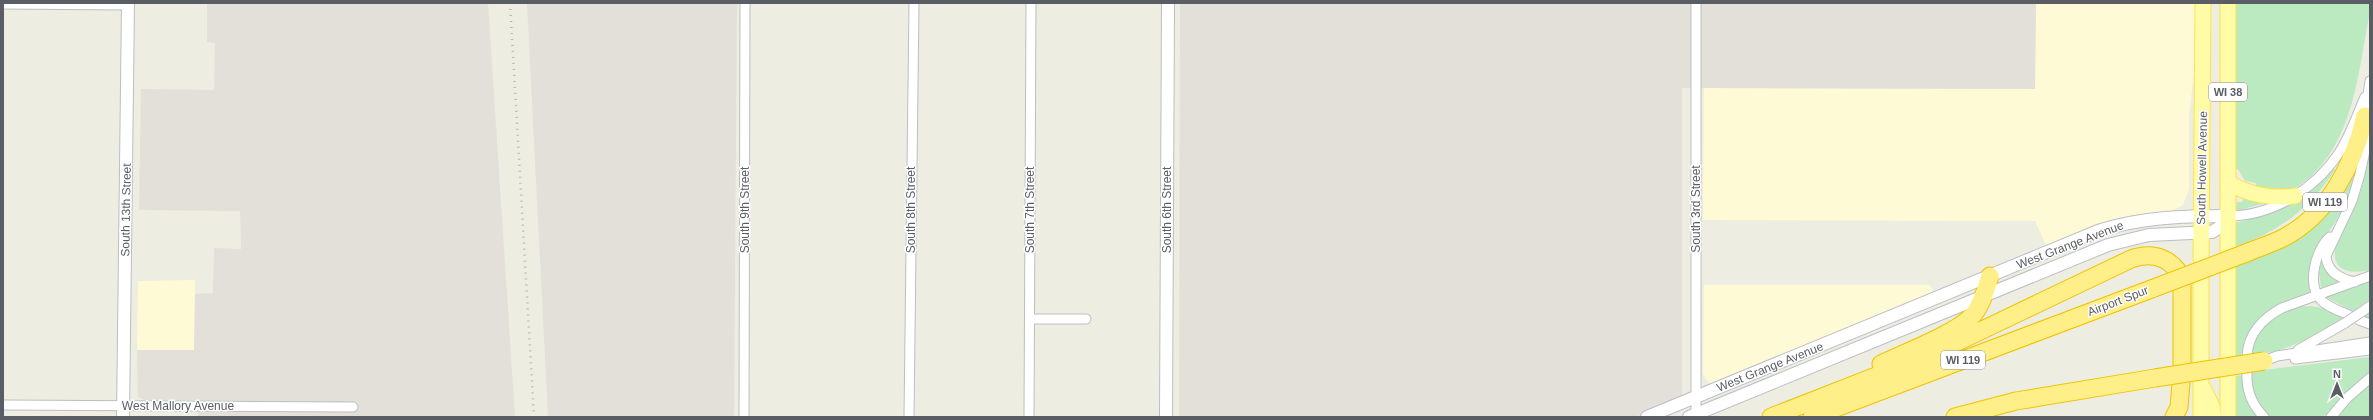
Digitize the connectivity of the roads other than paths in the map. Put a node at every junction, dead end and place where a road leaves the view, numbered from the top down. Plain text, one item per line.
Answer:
1 (745, 3) edge
2 (914, 3) edge
3 (1031, 3) edge
4 (1168, 3) edge
5 (1696, 3) edge
6 (2203, 3) edge
7 (2228, 3) edge
8 (3, 4) edge
9 (128, 4) edge
10 (2369, 85) edge
11 (2366, 116) junction
12 (2228, 182) junction
13 (2295, 196) junction
14 (2202, 216) junction
15 (2228, 216) junction
16 (2336, 232) junction
17 (2201, 233) junction
18 (2228, 250) dead end
19 (2201, 260) dead end
20 (2228, 268) dead end
21 (1990, 276) junction
22 (2370, 276) edge
23 (2201, 278) dead end
24 (2355, 282) junction
25 (1983, 296) junction
26 (2318, 296) junction
27 (2366, 308) edge
28 (1030, 319) junction
29 (1086, 319) dead end
30 (2347, 319) junction
31 (2359, 320) dead end
32 (2370, 324) edge
33 (2370, 342) edge
34 (2370, 350) edge
35 (2294, 353) junction
36 (2247, 356) dead end
37 (2228, 359) dead end
38 (2264, 361) junction
39 (2201, 363) dead end
40 (2182, 366) dead end
41 (2247, 372) dead end
42 (2228, 376) dead end
43 (2370, 378) edge
44 (2182, 383) dead end
45 (1696, 397) junction
46 (3, 404) edge
47 (353, 407) dead end
48 (1790, 409) junction
49 (123, 411) edge
50 (1693, 416) edge
51 (744, 417) edge
52 (909, 417) edge
53 (1029, 417) edge
54 (1166, 417) edge
55 (1647, 417) edge
56 (1771, 417) edge
57 (1812, 417) edge
58 (1955, 417) edge
59 (2174, 417) edge
60 (2201, 417) edge
61 (2213, 417) edge
62 (2228, 417) edge
63 (2264, 417) edge
64 (2331, 417) edge

1 - 51 street, South 9th Street
2 - 52 street, South 8th Street
3 - 28 street, South 7th Street
4 - 54 street, South 6th Street
5 - 45 street, South 3rd Street
6 - 14 main road, South Howell Avenue / WI 38
7 - 12 main road, South Howell Avenue / WI 38
8 - 9 street
9 - 49 street, South 13th Street
10 - 11 street
10 - 13 street
11 - 16 street
11 - 57 highway, Airport Spur / WI 119, bridge
12 - 13 main road
12 - 15 main road, South Howell Avenue / WI 38
13 - 15 street
14 - 15 street, West Grange Avenue
14 - 17 main road, South Howell Avenue / WI 38
14 - 21 street, West Grange Avenue
15 - 17 street, West Grange Avenue
15 - 18 main road, South Howell Avenue / WI 38
16 - 24 street
16 - 26 street
17 - 19 main road, South Howell Avenue / WI 38
17 - 25 street, West Grange Avenue
20 - 37 main road
21 - 25 highway
21 - 45 street, West Grange Avenue
22 - 24 street
23 - 39 main road
24 - 26 street
25 - 48 highway
25 - 50 street, West Grange Avenue
26 - 30 street
26 - 36 street
27 - 30 street, bridge
28 - 29 street
28 - 53 street, South 7th Street
30 - 35 street
31 - 32 street
33 - 35 street
34 - 38 street
35 - 38 street
38 - 58 highway, bridge
40 - 48 highway
41 - 63 street
42 - 62 main road
43 - 64 street
44 - 59 highway
45 - 50 street, South 3rd Street
45 - 55 street, West Grange Avenue
46 - 49 street, West Mallory Avenue
47 - 49 street, West Mallory Avenue
48 - 56 highway
60 - 61 main road

